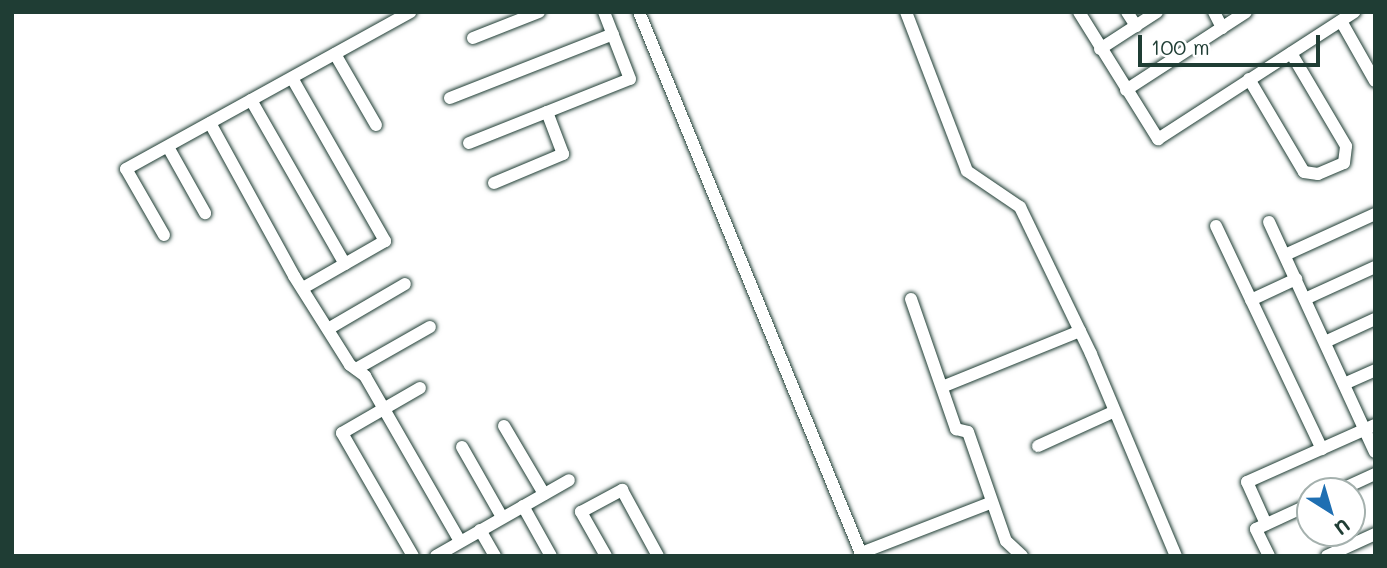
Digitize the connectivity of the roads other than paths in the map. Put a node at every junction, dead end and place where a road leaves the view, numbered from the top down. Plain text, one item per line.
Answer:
1 (410, 12) edge
2 (539, 12) edge
3 (604, 12) edge
4 (639, 12) edge
5 (906, 12) edge
6 (1079, 12) edge
7 (1128, 12) edge
8 (1157, 12) edge
9 (1214, 12) edge
10 (1246, 12) edge
11 (1354, 12) edge
12 (1341, 21) junction
13 (1136, 26) junction
14 (1222, 28) junction
15 (613, 34) junction
16 (473, 38) dead end
17 (1100, 49) junction
18 (1291, 53) junction
19 (335, 54) junction
20 (292, 78) junction
21 (1249, 79) junction
22 (1375, 81) edge
23 (1126, 90) junction
24 (450, 98) dead end
25 (251, 100) junction
26 (547, 112) junction
27 (210, 123) junction
28 (376, 125) dead end
29 (469, 143) dead end
30 (168, 147) junction
31 (494, 183) dead end
32 (205, 213) dead end
33 (1375, 215) edge
34 (1269, 222) dead end
35 (1216, 226) dead end
36 (163, 235) dead end
37 (1285, 255) junction
38 (345, 264) junction
39 (1375, 267) edge
40 (1296, 279) junction
41 (405, 284) dead end
42 (303, 288) junction
43 (911, 299) dead end
44 (1305, 299) junction
45 (1251, 300) junction
46 (1375, 319) edge
47 (430, 327) dead end
48 (328, 329) junction
49 (1080, 331) junction
50 (1325, 342) junction
51 (356, 369) junction
52 (1375, 370) edge
53 (1344, 384) junction
54 (942, 387) junction
55 (420, 388) dead end
56 (384, 409) junction
57 (1112, 412) junction
58 (504, 426) dead end
59 (1370, 427) edge
60 (1038, 446) dead end
61 (462, 447) dead end
62 (1322, 449) junction
63 (1375, 452) edge
64 (569, 480) dead end
65 (544, 494) junction
66 (990, 503) junction
67 (523, 506) junction
68 (1296, 510) edge
69 (502, 517) junction
70 (1266, 524) junction
71 (480, 530) junction
72 (1375, 534) edge
73 (460, 541) junction
74 (862, 554) edge
75 (413, 556) edge
76 (436, 556) edge
77 (495, 556) edge
78 (551, 556) edge
79 (606, 556) edge
80 (658, 556) edge
81 (1022, 556) edge
82 (1176, 556) edge
83 (1269, 556) edge
84 (1327, 556) edge

1 - 19 street
2 - 16 street
3 - 15 street
4 - 74 street
5 - 49 street
6 - 17 street
7 - 13 street
8 - 13 street
9 - 14 street
10 - 14 street
11 - 12 street
12 - 18 street
12 - 22 street
13 - 17 street
14 - 23 street
15 - 24 street
15 - 26 street
17 - 23 street
18 - 21 street
18 - 21 street
19 - 20 street
19 - 28 street
20 - 25 street
20 - 38 street
21 - 23 street
25 - 27 street
25 - 38 street
26 - 29 street
26 - 31 street
27 - 30 street
27 - 42 street
30 - 32 street
30 - 36 street
33 - 37 street
34 - 37 street
35 - 45 street
37 - 40 street
38 - 42 street
39 - 44 street
40 - 44 street
40 - 45 street
41 - 48 street
42 - 48 street
43 - 54 street
44 - 50 street
45 - 62 street
46 - 50 street
47 - 51 street
48 - 51 street
49 - 54 street
49 - 57 street
50 - 53 street
51 - 56 street
52 - 53 street
53 - 59 street
54 - 66 street
55 - 56 street
56 - 73 street
56 - 75 street
57 - 60 street
57 - 82 street
58 - 65 street
59 - 62 street
59 - 63 street
61 - 69 street
62 - 70 street
64 - 65 street
65 - 67 street
66 - 74 street
66 - 81 street
67 - 69 street
67 - 78 street
68 - 70 street
69 - 71 street
70 - 83 street
71 - 73 street
71 - 77 street
72 - 84 street
73 - 76 street
79 - 80 street

